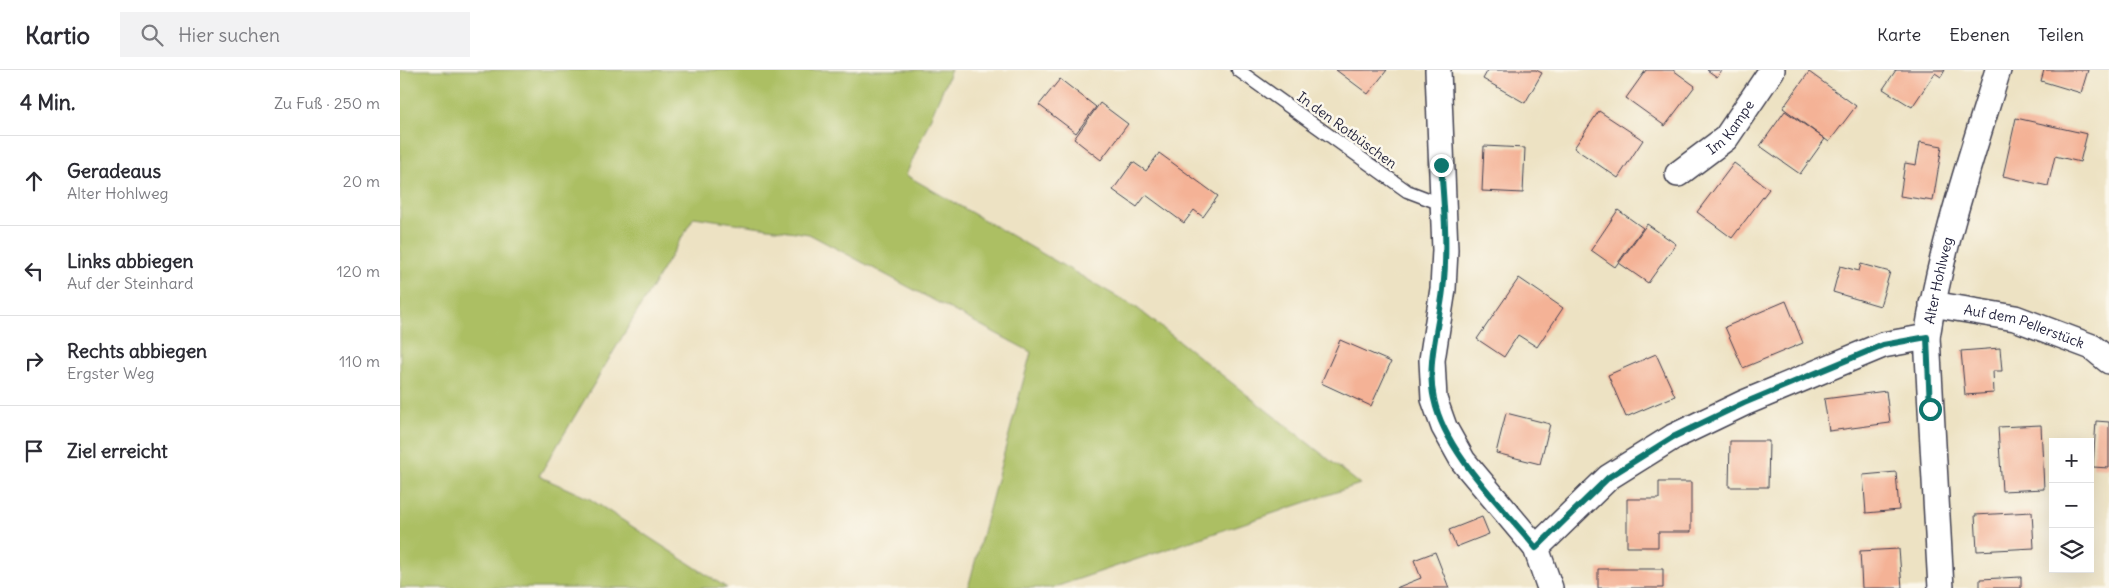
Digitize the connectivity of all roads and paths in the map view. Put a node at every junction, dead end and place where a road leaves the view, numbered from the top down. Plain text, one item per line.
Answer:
1 (1238, 70) edge
2 (1438, 70) edge
3 (1772, 70) edge
4 (1998, 70) edge
5 (1678, 174) dead end
6 (1444, 205) junction
7 (1932, 304) junction
8 (1927, 337) junction
9 (2109, 361) edge
10 (1536, 548) junction
11 (1550, 588) edge
12 (1941, 588) edge

1 - 6 lane, In den Rotbüschen
2 - 6 street
3 - 5 street, Im Kampe
4 - 7 street, Alter Hohlweg
6 - 10 street
7 - 8 street, Alter Hohlweg
7 - 9 street, Auf dem Pellerstück
8 - 10 street
8 - 12 street, Alter Hohlweg
10 - 11 street

